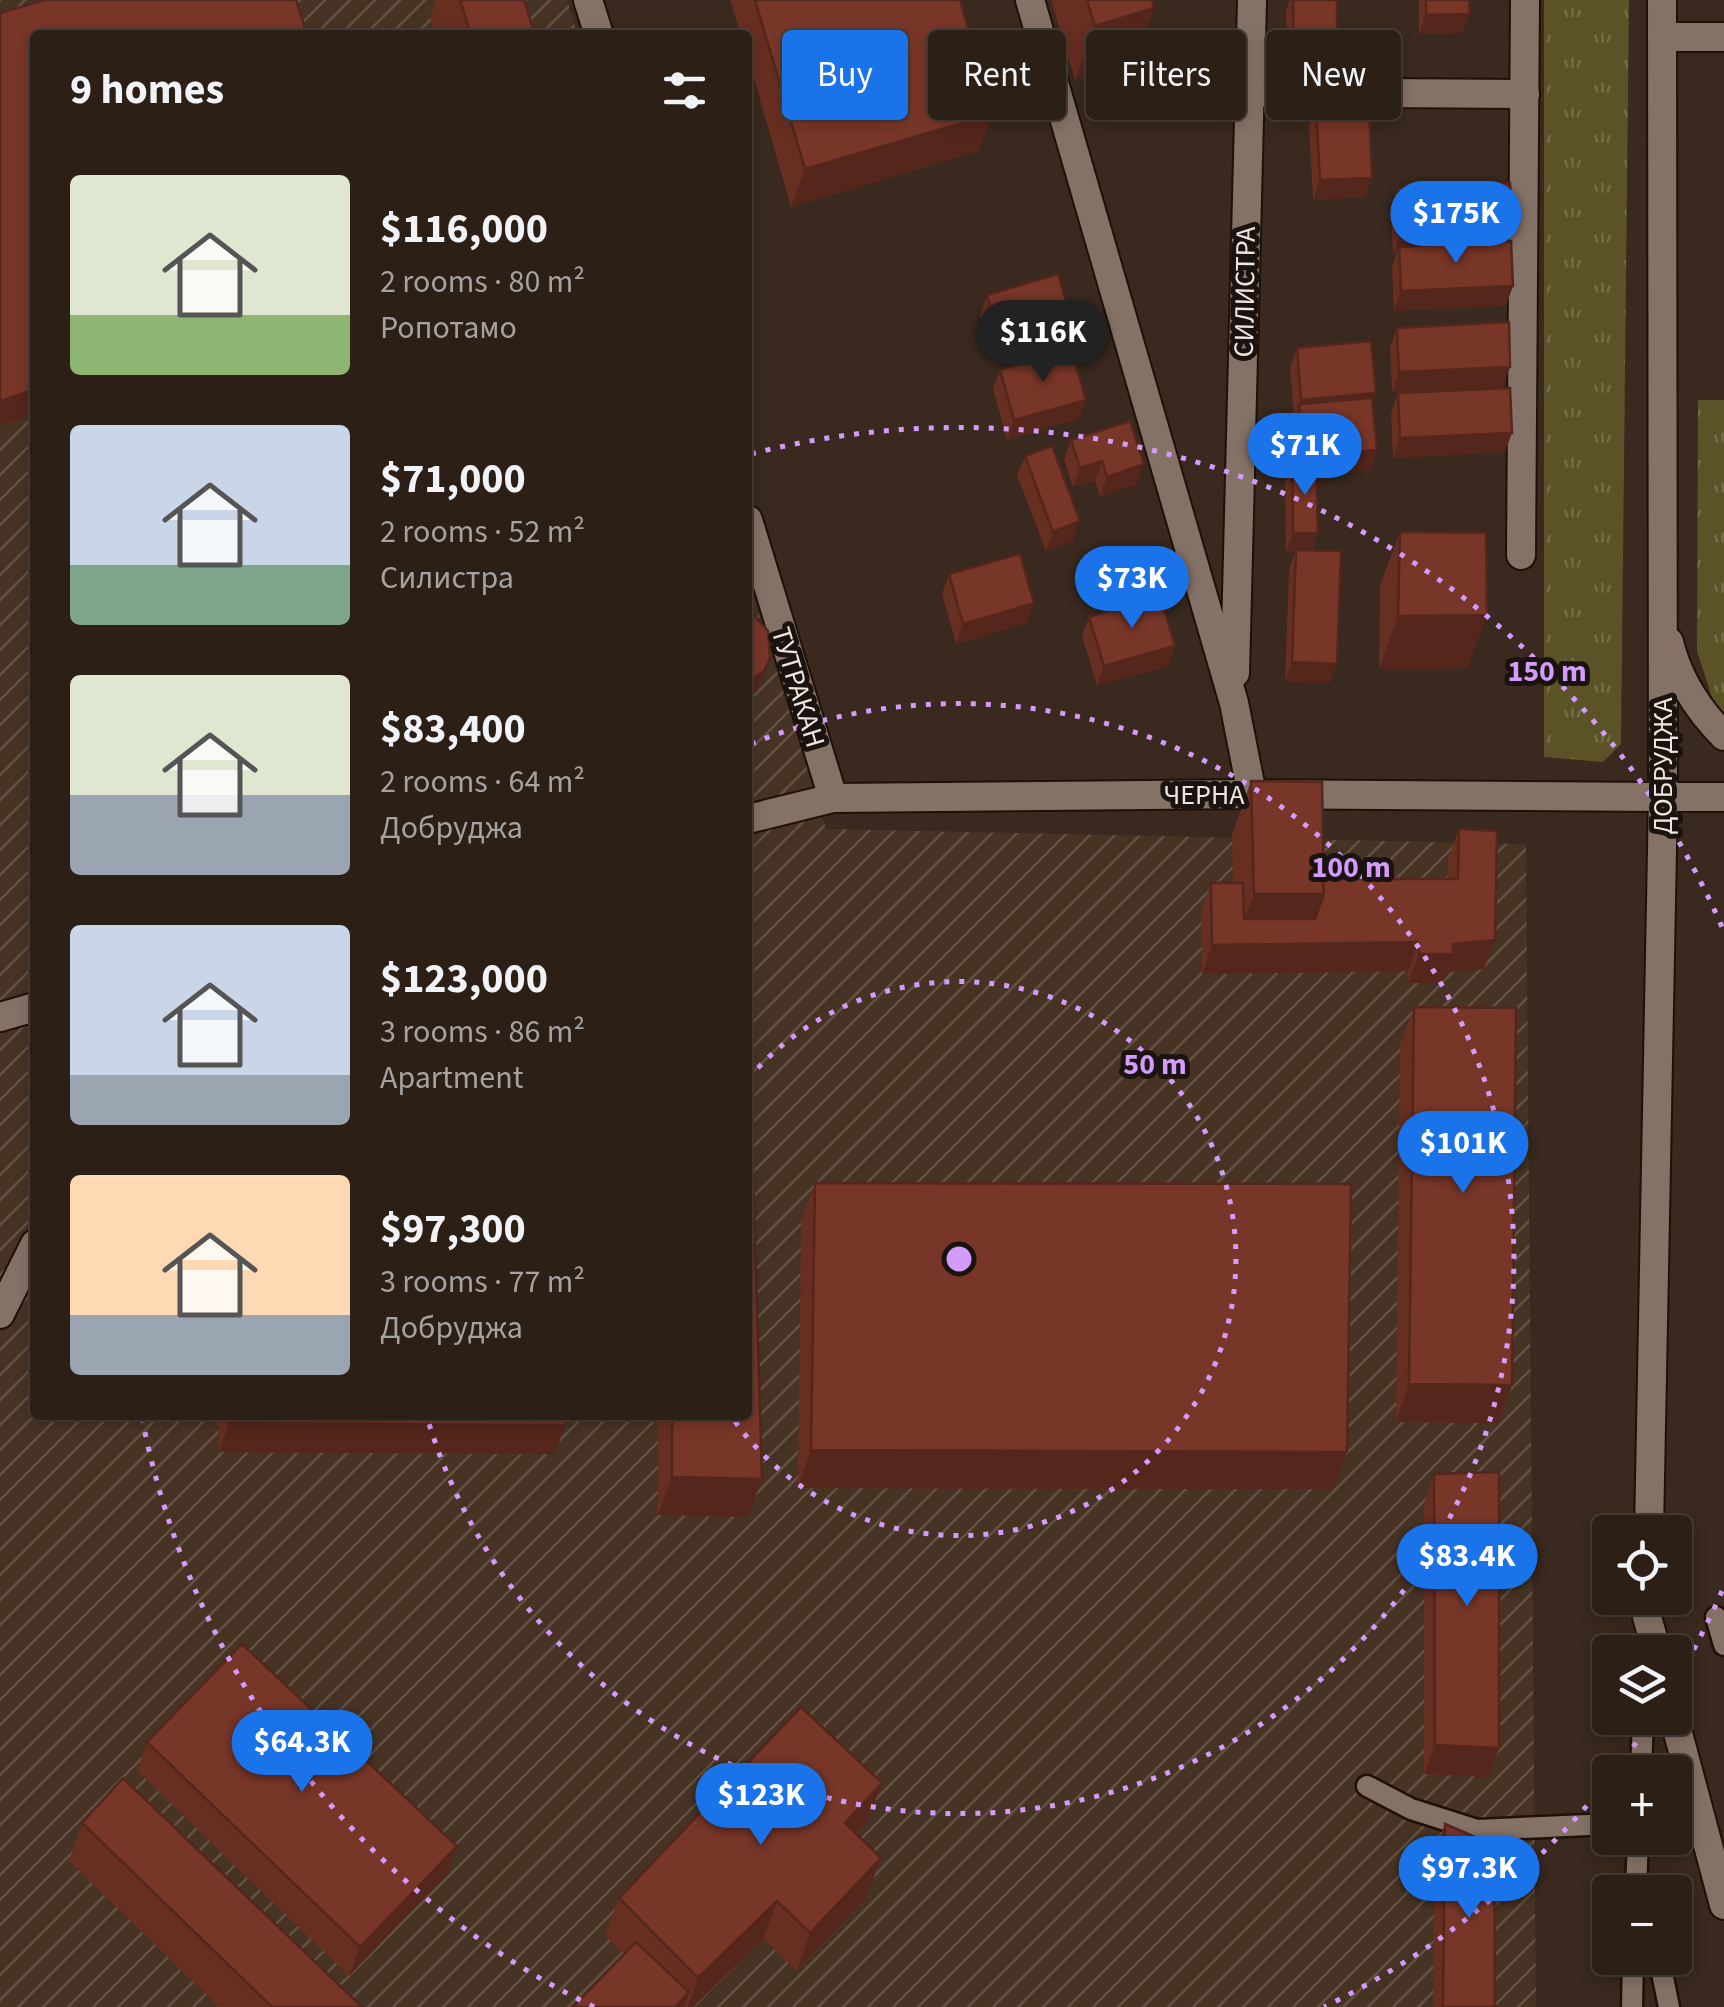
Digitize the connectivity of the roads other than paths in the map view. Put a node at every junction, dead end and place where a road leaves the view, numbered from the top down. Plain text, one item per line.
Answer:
1 (588, 0) edge
2 (1030, 0) edge
3 (1252, 0) edge
4 (1526, 0) edge
5 (1662, 0) edge
6 (597, 30) edge
7 (1662, 37) junction
8 (1724, 37) edge
9 (1249, 92) junction
10 (1524, 94) junction
11 (752, 533) edge
12 (1521, 555) dead end
13 (1661, 612) junction
14 (1234, 704) junction
15 (1724, 736) edge
16 (1252, 794) junction
17 (1724, 797) edge
18 (832, 798) junction
19 (1663, 798) junction
20 (752, 818) edge
21 (30, 1008) edge
22 (0, 1017) edge
23 (30, 1254) edge
24 (0, 1314) edge
25 (1649, 1515) edge
26 (1716, 1617) dead end
27 (1724, 1645) edge
28 (1679, 1735) edge
29 (1366, 1786) dead end
30 (1592, 1825) edge
31 (1724, 1905) edge
32 (1633, 1975) edge
33 (1662, 1975) edge
34 (1632, 2007) edge
35 (1669, 2007) edge

1 - 6 street
2 - 14 street
3 - 9 street, СИЛИСТРА
4 - 10 street
5 - 7 street, ДОБРУДЖА
7 - 8 street
7 - 13 street, ДОБРУДЖА
9 - 10 street
9 - 14 street, СИЛИСТРА
10 - 12 street
11 - 18 street, ТУТРАКАН
13 - 15 street
13 - 19 street, ДОБРУДЖА
14 - 16 street
16 - 18 street, ЧЕРНА
16 - 19 street, ЧЕРНА
17 - 19 street, ЧЕРНА
18 - 20 street, ЧЕРНА
19 - 25 street, ДОБРУДЖА
21 - 22 street
23 - 24 street
26 - 27 lane
28 - 31 street
29 - 30 lane
32 - 34 lane
33 - 35 lane

